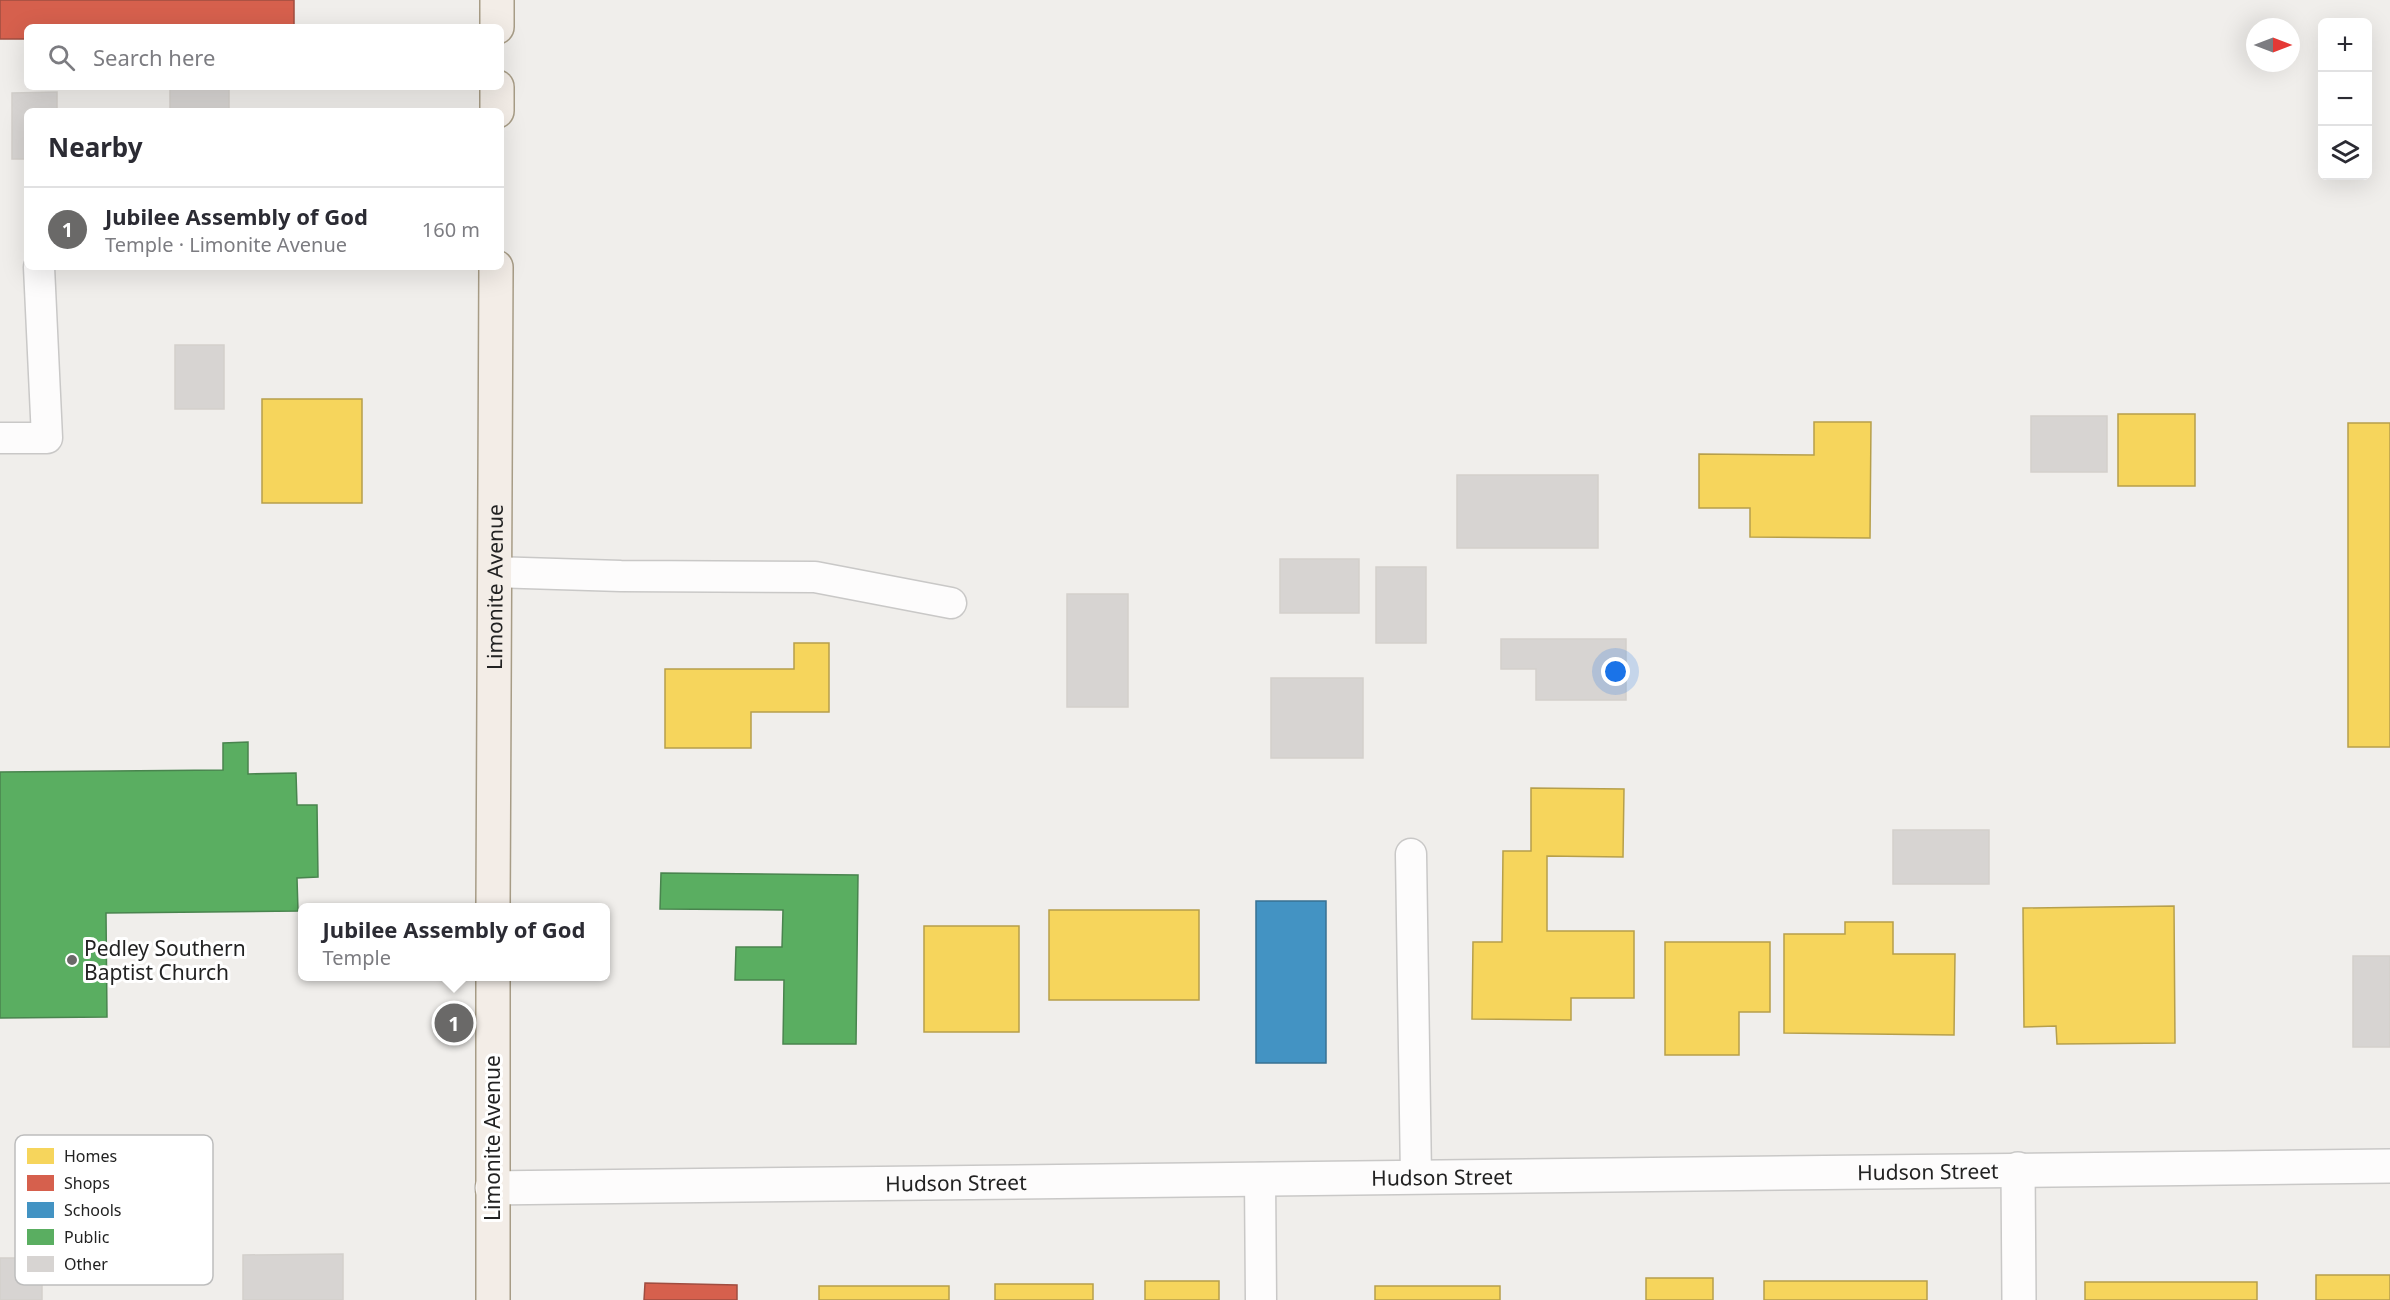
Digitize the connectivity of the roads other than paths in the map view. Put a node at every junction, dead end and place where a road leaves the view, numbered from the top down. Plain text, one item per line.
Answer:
1 (497, 0) edge
2 (497, 24) edge
3 (497, 90) edge
4 (497, 108) edge
5 (39, 270) edge
6 (496, 270) edge
7 (0, 438) edge
8 (494, 572) junction
9 (951, 603) dead end
10 (1411, 854) dead end
11 (493, 903) edge
12 (493, 981) edge
13 (2390, 1166) edge
14 (2018, 1169) junction
15 (1416, 1177) junction
16 (1260, 1178) junction
17 (492, 1188) junction
18 (493, 1300) edge
19 (1261, 1300) edge
20 (2019, 1300) edge

1 - 2 main road
3 - 4 main road
5 - 7 lane
6 - 8 main road, Limonite Avenue
8 - 9 lane
8 - 11 main road, Limonite Avenue
10 - 15 lane
12 - 17 main road, Limonite Avenue
13 - 14 street, Hudson Street
14 - 15 street, Hudson Street
14 - 20 street
15 - 16 street, Hudson Street
16 - 17 street, Hudson Street
16 - 19 lane
17 - 18 main road, Limonite Avenue

